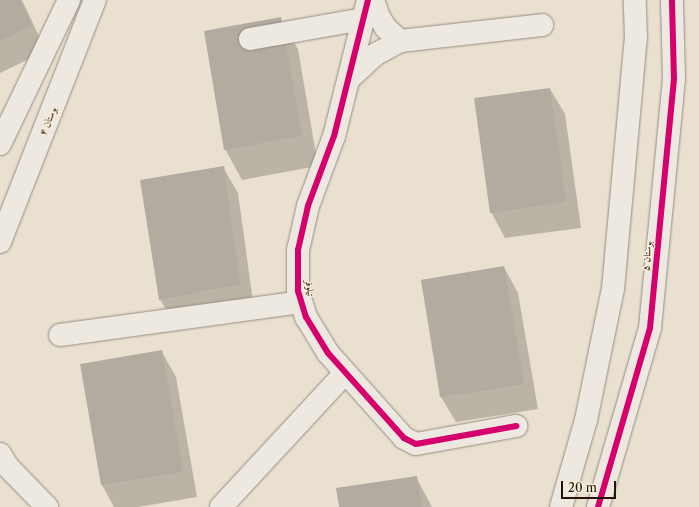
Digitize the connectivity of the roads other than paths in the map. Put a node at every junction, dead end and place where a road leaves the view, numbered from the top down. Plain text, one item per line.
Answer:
1 (69, 0) edge
2 (95, 0) edge
3 (373, 0) edge
4 (635, 0) edge
5 (672, 0) edge
6 (365, 10) edge
7 (542, 25) dead end
8 (250, 39) dead end
9 (400, 41) junction
10 (349, 78) junction
11 (0, 144) edge
12 (0, 242) edge
13 (301, 302) junction
14 (60, 335) dead end
15 (345, 373) junction
16 (516, 426) dead end
17 (0, 454) edge
18 (47, 507) edge
19 (221, 507) edge
20 (561, 507) edge
21 (598, 507) edge

1 - 11 street
2 - 12 street, بوستان ۴
3 - 9 street
4 - 20 street
5 - 21 street, بوستان ۵
6 - 8 street
6 - 10 street, نیلوفر
7 - 9 street
9 - 10 street
10 - 13 street, نیلوفر
13 - 14 street
13 - 15 street, نیلوفر
15 - 16 street, نیلوفر
15 - 19 street
17 - 18 street

